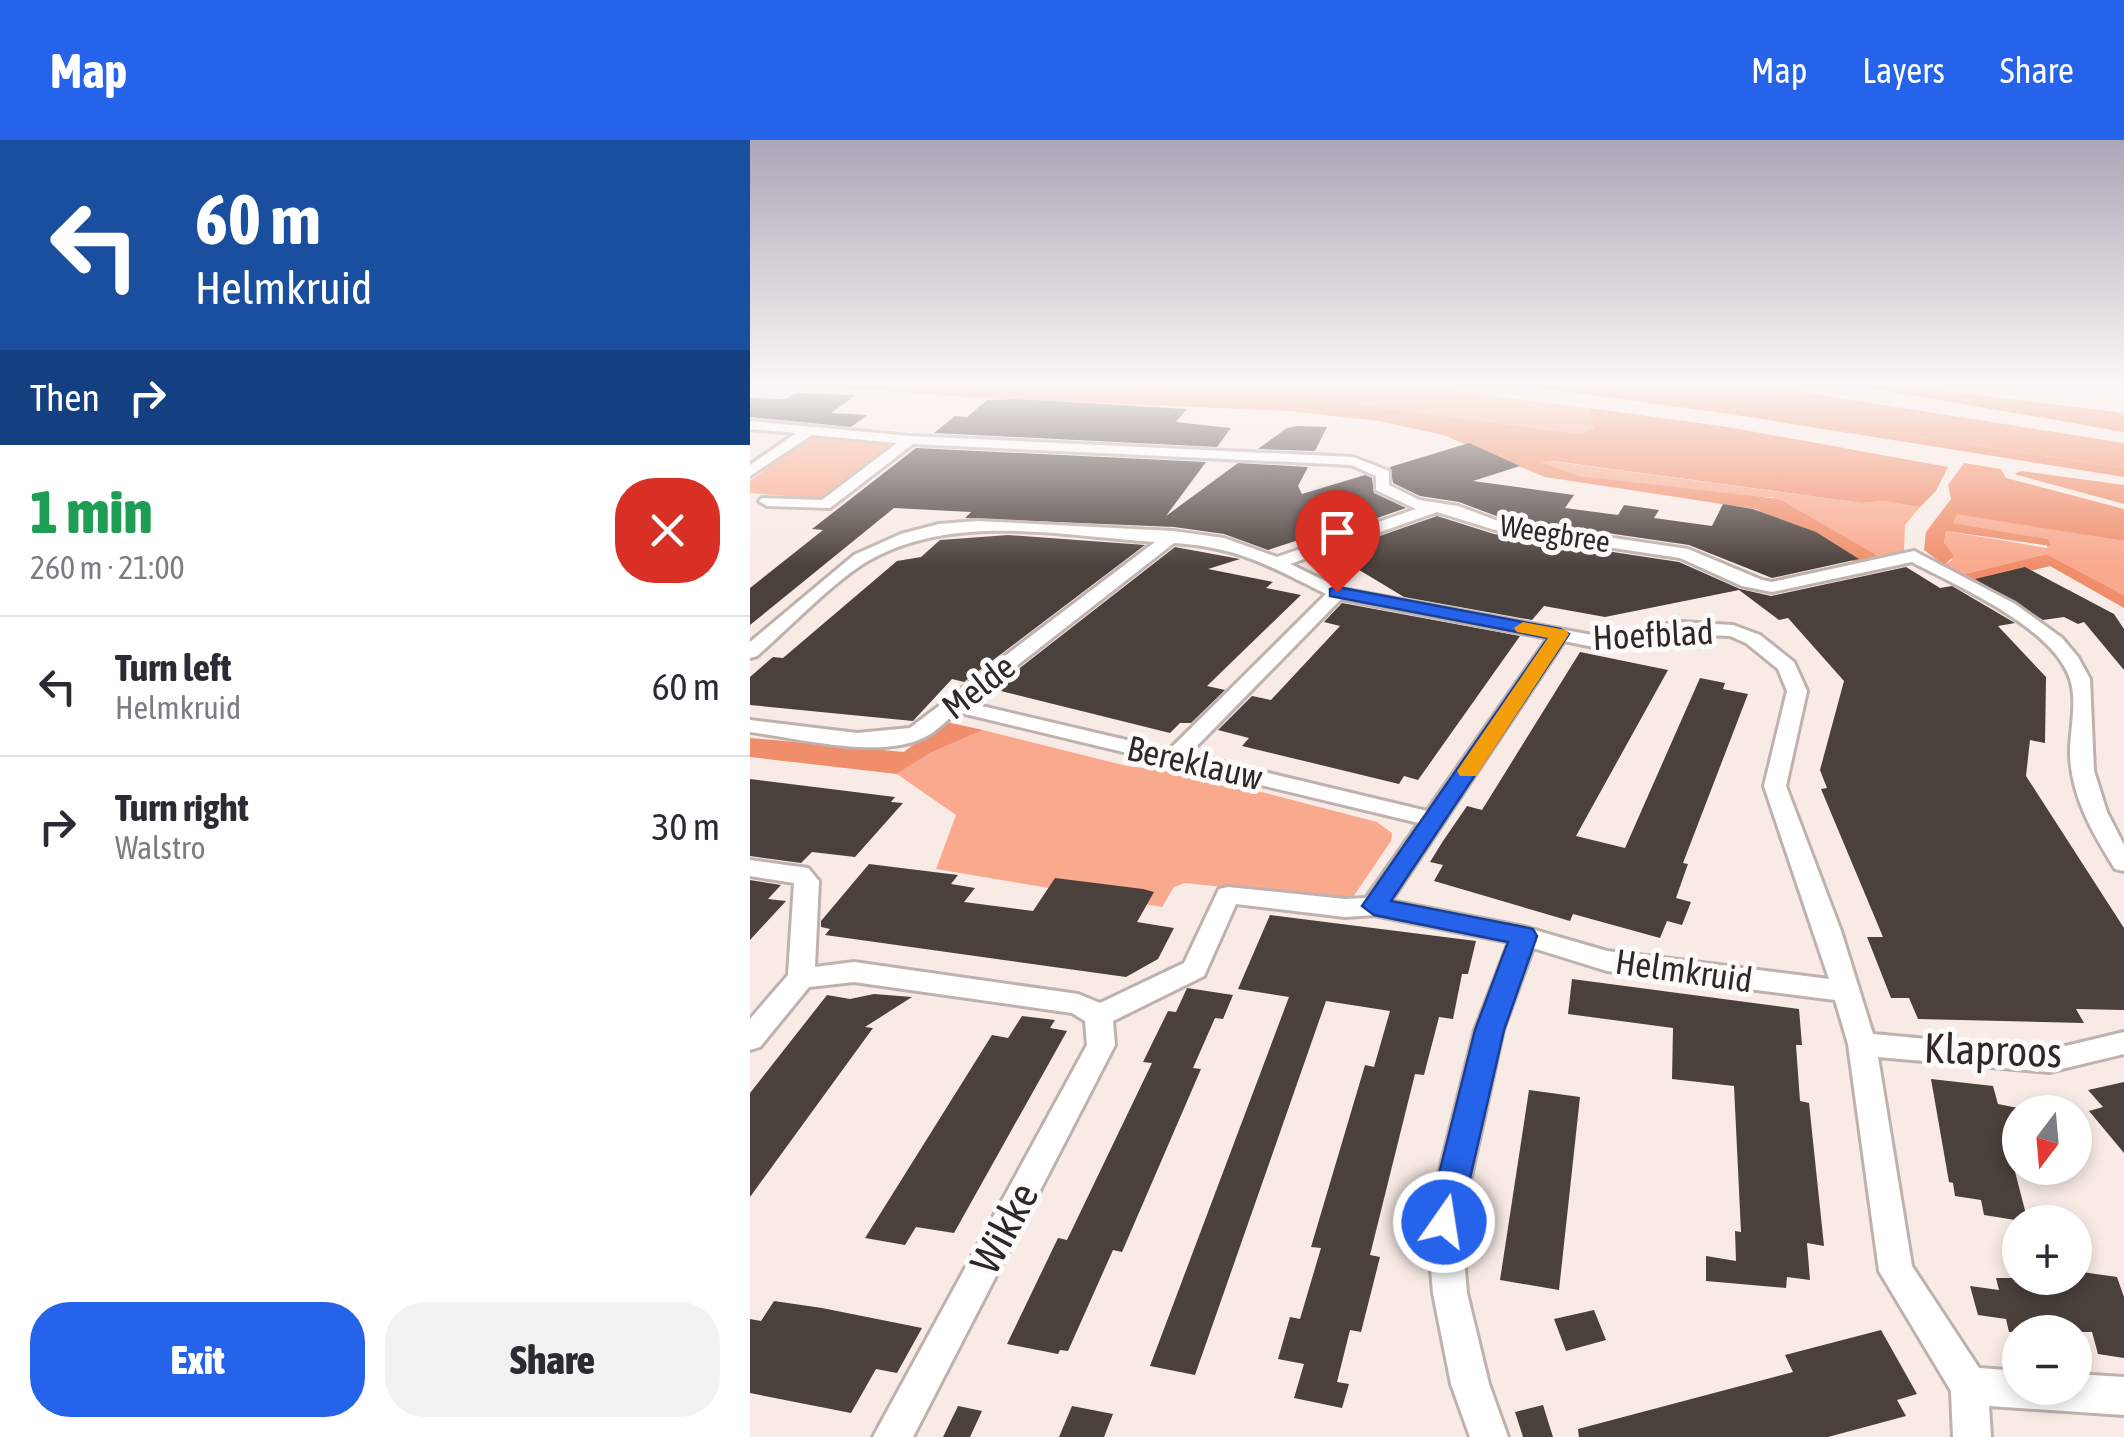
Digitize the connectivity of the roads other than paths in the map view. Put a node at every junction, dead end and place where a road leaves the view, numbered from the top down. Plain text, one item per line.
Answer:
1 (788, 446) edge
2 (903, 446) edge
3 (1027, 446) edge
4 (750, 472) edge
5 (767, 502) dead end
6 (1431, 509) junction
7 (1173, 536) junction
8 (1276, 563) junction
9 (1337, 592) junction
10 (761, 632) edge
11 (1560, 634) junction
12 (750, 652) edge
13 (954, 705) junction
14 (750, 726) edge
15 (1174, 758) junction
16 (1436, 820) junction
17 (2124, 863) edge
18 (750, 868) edge
19 (1374, 906) junction
20 (1524, 936) junction
21 (801, 978) junction
22 (1847, 990) junction
23 (1099, 1016) junction
24 (750, 1039) edge
25 (2124, 1043) edge
26 (1862, 1044) junction
27 (1968, 1386) junction
28 (2124, 1396) edge
29 (892, 1437) edge
30 (1489, 1437) edge
31 (1972, 1437) edge

1 - 4 street
2 - 5 street
3 - 6 street, Weegbree
6 - 8 street
6 - 17 street, Weegbree
7 - 8 street, Hoefblad
7 - 10 street, Hoefblad
7 - 13 street, Melde
8 - 9 street, Hoefblad
9 - 11 street, Hoefblad
9 - 15 street
10 - 12 street, Hoefblad
11 - 16 street
11 - 22 street, Hoefblad
13 - 14 street, Melde
13 - 15 street, Bereklauw
15 - 16 street, Bereklauw
16 - 19 street
18 - 21 street
19 - 20 street, Helmkruid
19 - 23 street
20 - 22 street, Helmkruid
20 - 30 street
21 - 23 street
21 - 24 street
22 - 26 street, Hoefblad
23 - 29 street, Wikke
25 - 26 street, Klaproos
26 - 27 street, Hoefblad
27 - 28 street
27 - 31 street, Hoefblad

